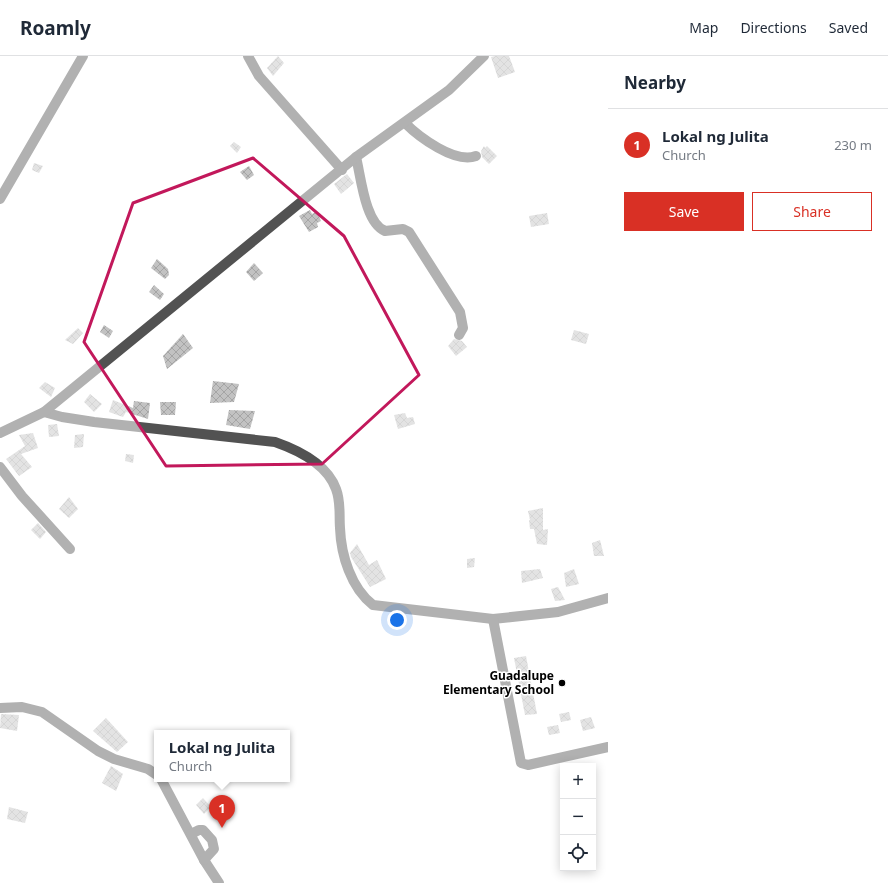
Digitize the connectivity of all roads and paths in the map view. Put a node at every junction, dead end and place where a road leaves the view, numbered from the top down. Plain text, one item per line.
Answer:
1 (83, 56) edge
2 (248, 56) edge
3 (484, 56) edge
4 (405, 123) junction
5 (476, 156) dead end
6 (356, 157) junction
7 (342, 170) junction
8 (0, 199) edge
9 (459, 335) dead end
10 (44, 412) junction
11 (0, 433) edge
12 (0, 466) edge
13 (70, 549) dead end
14 (608, 598) edge
15 (493, 619) junction
16 (0, 708) edge
17 (608, 747) edge
18 (154, 773) edge
19 (163, 782) edge
20 (191, 834) junction
21 (204, 860) junction
22 (219, 883) edge

1 - 8 street
2 - 7 street
3 - 4 street
4 - 5 street
4 - 6 street
6 - 7 street
6 - 9 street
7 - 10 street
10 - 11 street
10 - 15 street
12 - 13 street
14 - 15 street
15 - 17 street
16 - 18 street
19 - 20 street
20 - 21 street
20 - 21 street
21 - 22 street

